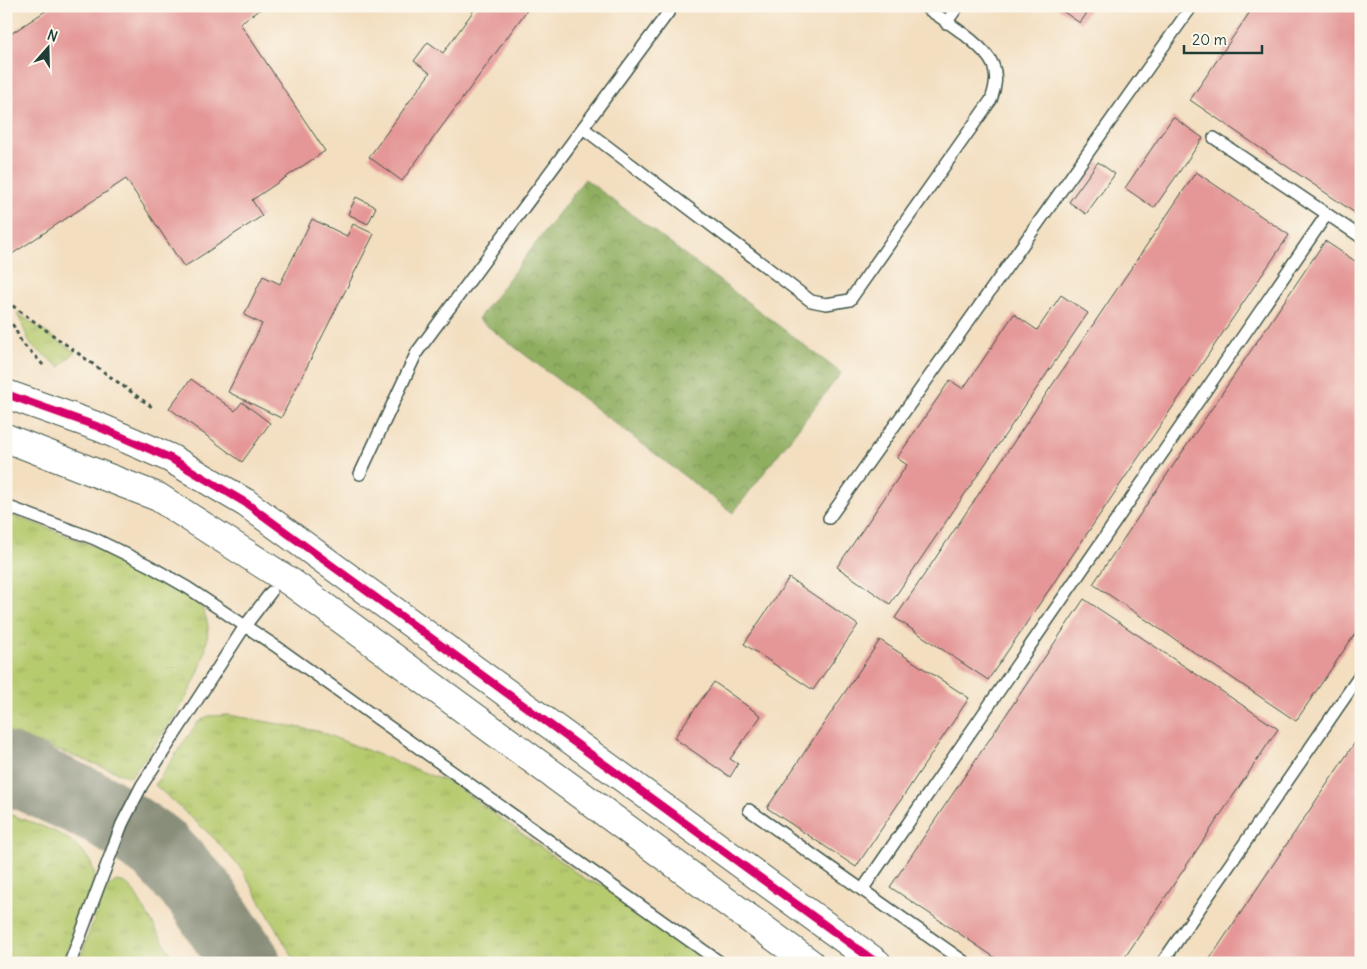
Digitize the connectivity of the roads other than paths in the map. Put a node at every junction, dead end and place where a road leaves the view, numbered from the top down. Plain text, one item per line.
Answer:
1 (673, 6) edge
2 (924, 6) edge
3 (958, 6) edge
4 (1192, 6) edge
5 (946, 23) junction
6 (583, 128) junction
7 (1214, 138) dead end
8 (1327, 214) junction
9 (1361, 236) edge
10 (6, 394) edge
11 (6, 438) edge
12 (360, 474) dead end
13 (6, 506) edge
14 (829, 518) dead end
15 (271, 592) dead end
16 (245, 626) junction
17 (1361, 674) edge
18 (749, 810) dead end
19 (862, 890) junction
20 (70, 963) edge
21 (720, 963) edge
22 (810, 963) edge
23 (877, 963) edge
24 (966, 963) edge
25 (1162, 963) edge

1 - 6 lane
2 - 5 lane
3 - 5 lane
4 - 14 lane
5 - 6 lane
6 - 12 lane
7 - 8 lane
8 - 9 lane
8 - 19 lane
10 - 23 street
11 - 22 street
13 - 16 lane
15 - 16 lane
16 - 20 lane
16 - 21 lane
17 - 25 lane
18 - 19 lane
19 - 24 lane

